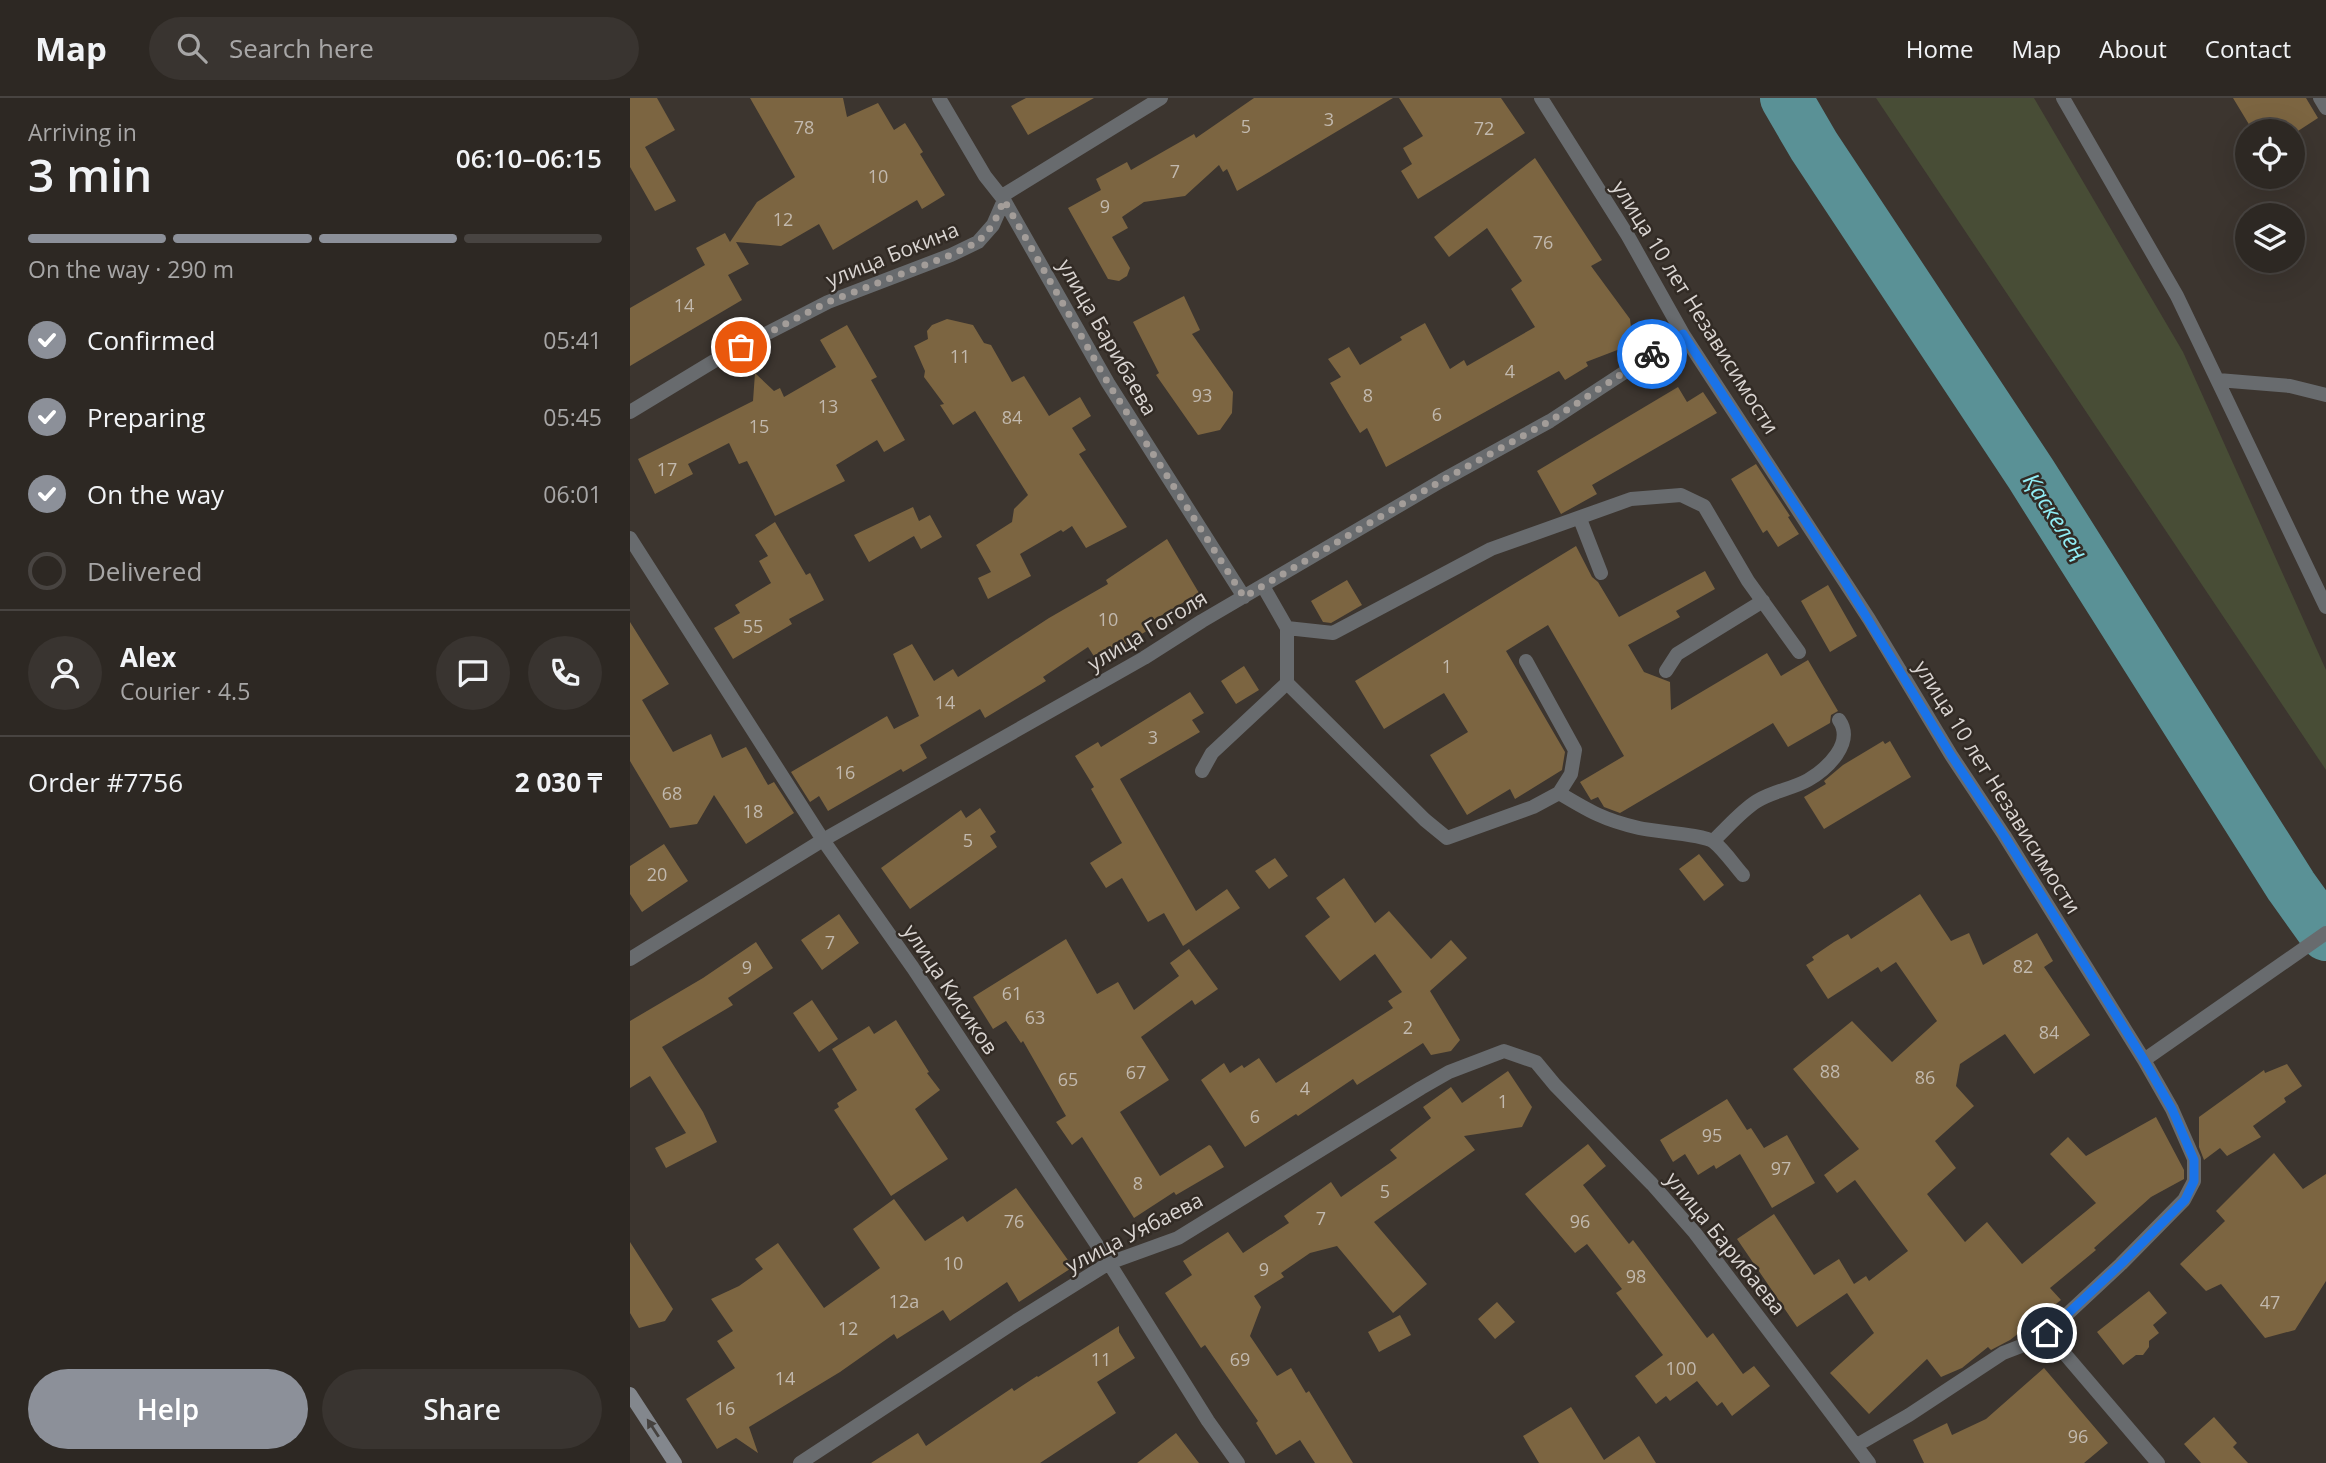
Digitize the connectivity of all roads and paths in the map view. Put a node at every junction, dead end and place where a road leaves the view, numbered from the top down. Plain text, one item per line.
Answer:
1 (939, 98) edge
2 (1161, 98) edge
3 (1541, 98) edge
4 (2063, 98) edge
5 (2320, 98) edge
6 (2326, 108) edge
7 (1003, 198) junction
8 (1683, 334) junction
9 (2218, 380) junction
10 (2326, 396) edge
11 (630, 412) edge
12 (1580, 519) junction
13 (630, 538) edge
14 (1601, 573) dead end
15 (1262, 586) junction
16 (1244, 597) junction
17 (1763, 601) junction
18 (2326, 607) edge
19 (1287, 628) junction
20 (1799, 652) dead end
21 (1526, 661) dead end
22 (1666, 671) dead end
23 (1287, 683) junction
24 (1839, 720) dead end
25 (1202, 771) dead end
26 (1559, 793) junction
27 (823, 840) junction
28 (1713, 841) junction
29 (1743, 875) dead end
30 (2326, 933) edge
31 (630, 958) edge
32 (2144, 1060) junction
33 (1536, 1062) joint
34 (1109, 1263) junction
35 (2047, 1333) junction
36 (630, 1394) edge
37 (1857, 1445) junction
38 (675, 1463) edge
39 (800, 1463) edge
40 (1238, 1463) edge
41 (1869, 1463) edge
42 (2158, 1463) edge

1 - 7 street, улица Барибаева
2 - 7 street
3 - 8 street, улица 10 лет Независимости
4 - 9 street
5 - 6 street
7 - 11 street, улица Бокина
7 - 16 street, улица Барибаева
8 - 15 street, улица Гоголя
8 - 32 street, улица 10 лет Независимости
9 - 10 street
9 - 18 street
12 - 14 street
12 - 17 street
12 - 19 street
13 - 27 street, улица Кисиков
15 - 16 street, улица Гоголя
15 - 19 street
16 - 27 street, улица Гоголя
17 - 20 street
17 - 22 street
19 - 23 street
21 - 26 street
23 - 25 street
23 - 26 street
24 - 28 street
26 - 28 street
27 - 31 street, улица Гоголя
27 - 34 street, улица Кисиков
28 - 29 street
30 - 32 street
32 - 35 street, улица 10 лет Независимости
33 - 34 street, улица Уябаева
33 - 37 street, улица Барибаева
34 - 39 street, улица Уябаева
34 - 40 street, улица Кисиков
35 - 37 street, улица 10 лет Независимости
35 - 42 street
38 -> 36 main road
37 - 41 street, улица Барибаева

